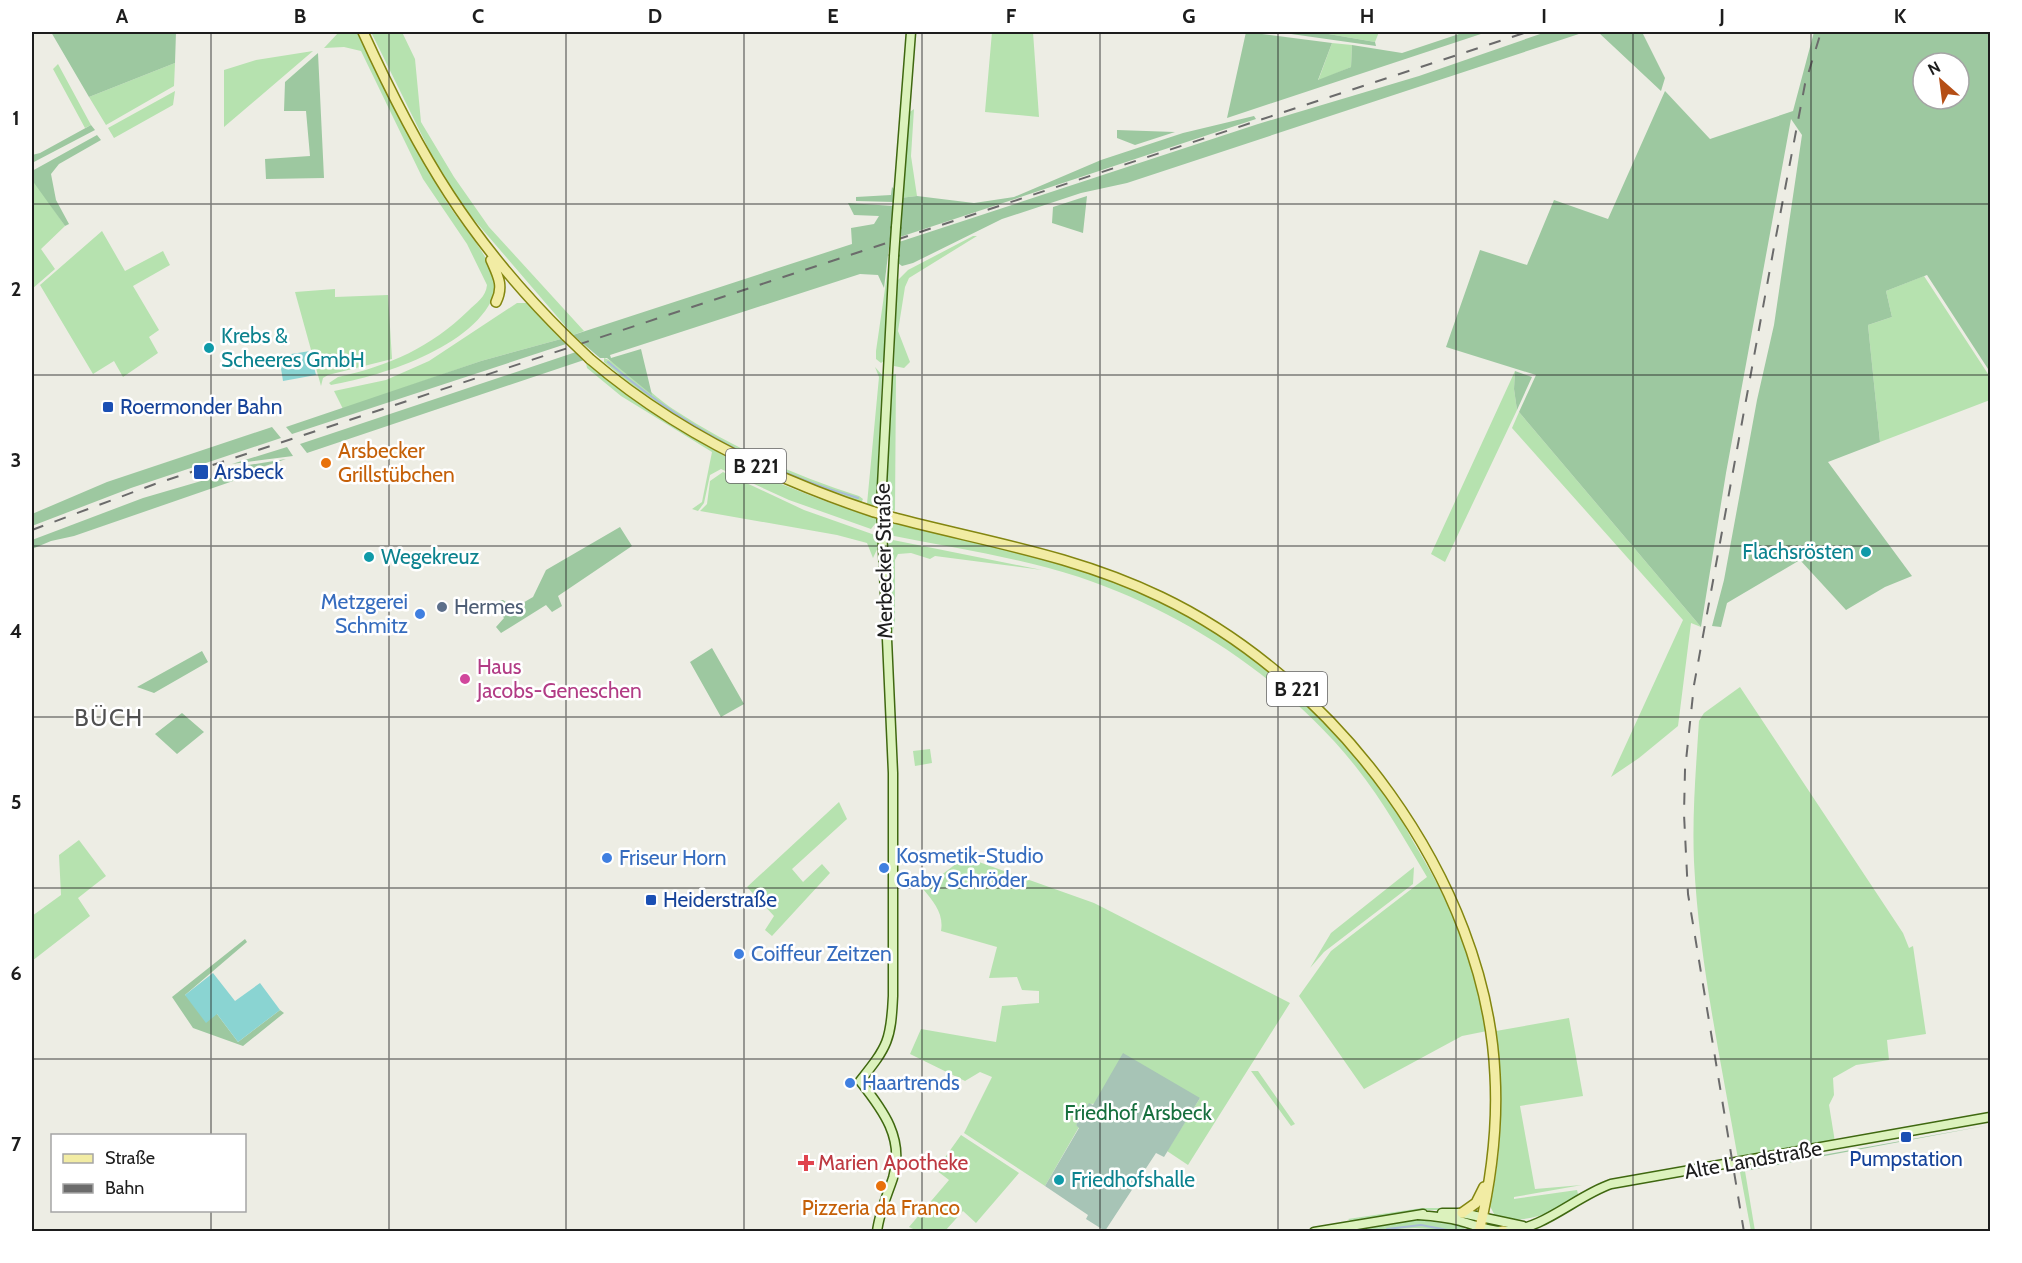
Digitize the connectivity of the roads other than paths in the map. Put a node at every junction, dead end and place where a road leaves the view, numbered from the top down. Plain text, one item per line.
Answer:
1 (363, 32) edge
2 (911, 32) edge
3 (486, 249) junction
4 (496, 302) dead end
5 (1990, 1117) edge
6 (1491, 1168) junction
7 (1462, 1213) junction
8 (1418, 1215) junction
9 (1480, 1225) edge
10 (877, 1232) edge
11 (1314, 1232) edge

1 - 3 main road, B 221
2 - 10 main road, Merbecker Straße, bridge
3 - 4 main road
3 - 6 main road, B 221, bridge
5 - 9 main road, Alte Landstraße
6 - 7 main road, B 221
6 - 9 main road, B 221
7 - 8 main road
7 - 9 main road
8 - 9 main road
8 - 11 main road

